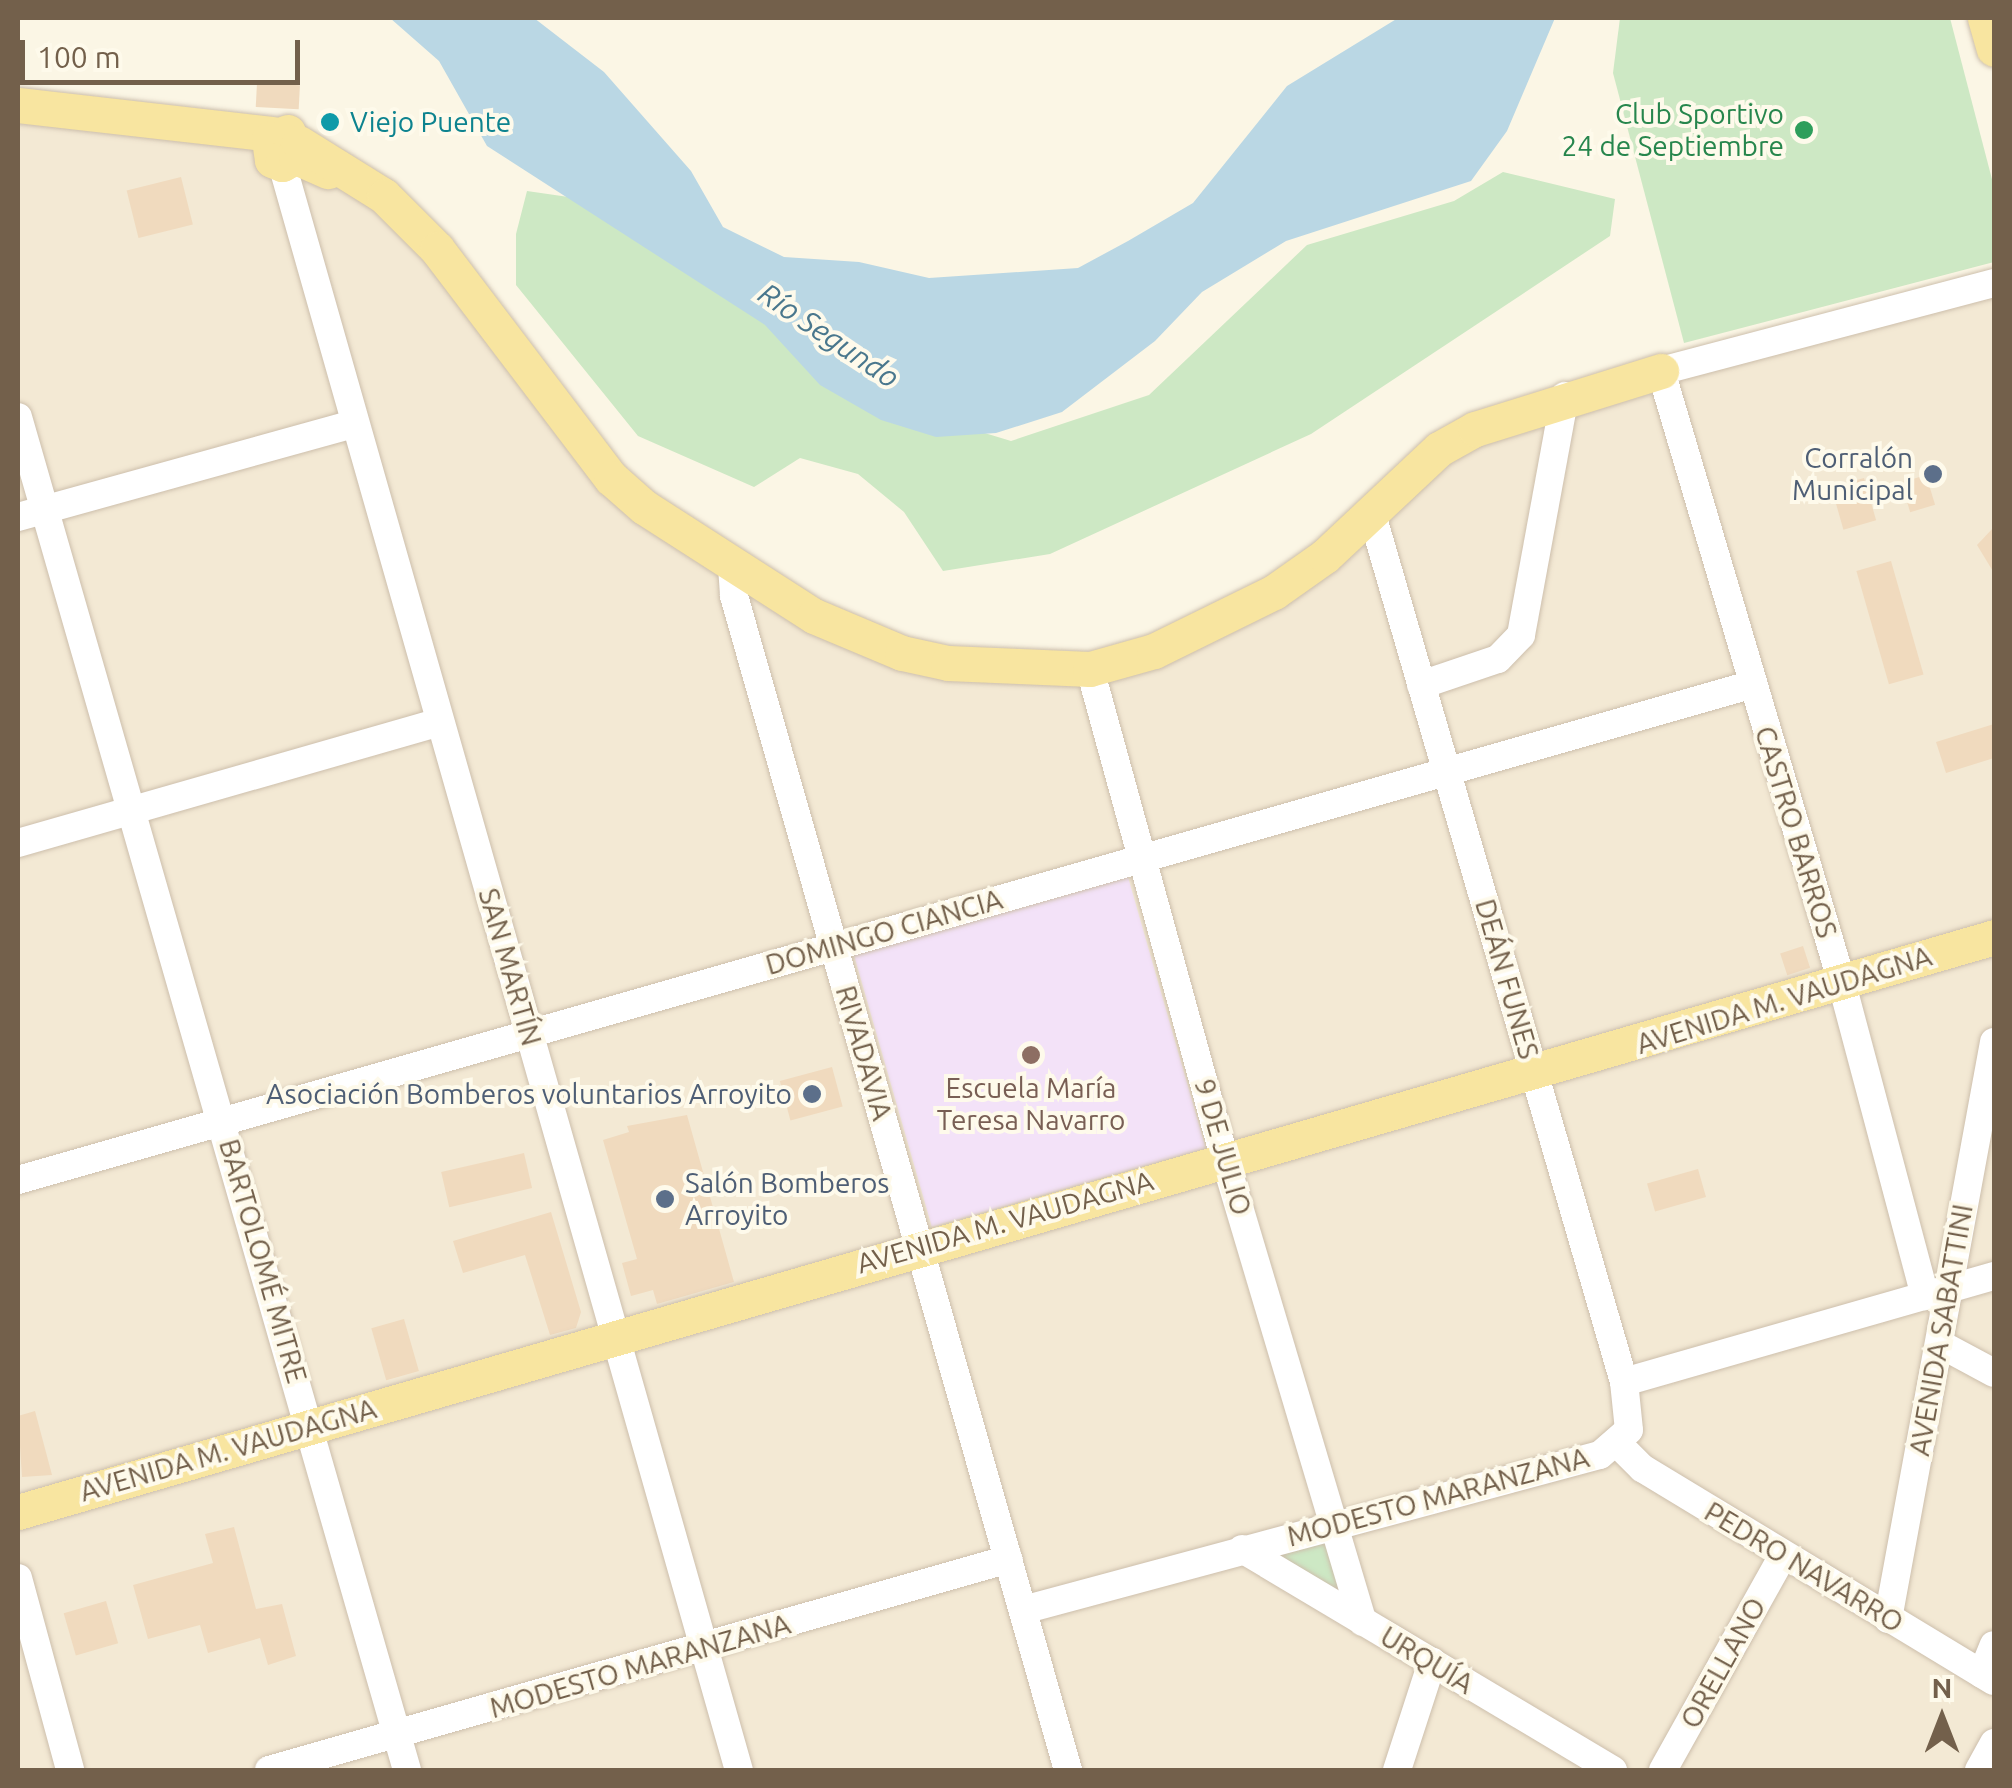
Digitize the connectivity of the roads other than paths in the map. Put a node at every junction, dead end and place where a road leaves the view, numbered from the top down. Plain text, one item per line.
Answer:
1 (1985, 18) edge
2 (1994, 49) edge
3 (18, 105) edge
4 (283, 150) junction
5 (1994, 283) edge
6 (1660, 370) junction
7 (1564, 396) junction
8 (18, 418) edge
9 (353, 424) junction
10 (1371, 511) junction
11 (30, 514) edge
12 (732, 566) junction
13 (1090, 670) junction
14 (1422, 684) junction
15 (1750, 685) junction
16 (439, 722) junction
17 (1446, 770) junction
18 (129, 812) junction
19 (18, 844) edge
20 (1142, 858) junction
21 (1994, 937) edge
22 (833, 947) junction
23 (1842, 982) junction
24 (529, 1034) junction
25 (1994, 1042) edge
26 (1534, 1074) junction
27 (224, 1121) junction
28 (1226, 1160) junction
29 (18, 1180) edge
30 (921, 1245) junction
31 (1994, 1276) edge
32 (1937, 1293) junction
33 (615, 1336) junction
34 (1940, 1344) junction
35 (1994, 1372) edge
36 (1624, 1382) junction
37 (309, 1425) junction
38 (1619, 1445) junction
39 (18, 1512) edge
40 (1334, 1523) junction
41 (1242, 1549) junction
42 (1783, 1555) junction
43 (1009, 1559) junction
44 (18, 1578) edge
45 (1023, 1610) junction
46 (1888, 1619) junction
47 (1363, 1622) junction
48 (1994, 1644) edge
49 (704, 1648) junction
50 (1432, 1662) junction
51 (1988, 1678) edge
52 (397, 1736) junction
53 (1994, 1743) edge
54 (1073, 1766) edge
55 (70, 1770) edge
56 (270, 1770) edge
57 (406, 1770) edge
58 (739, 1770) edge
59 (1397, 1770) edge
60 (1613, 1770) edge
61 (1663, 1770) edge
62 (1980, 1770) edge

1 - 2 main road
3 - 4 main road
4 - 9 street, SAN MARTÍN
4 - 12 main road
5 - 6 street
6 - 7 main road
6 - 15 street, CASTRO BARROS
7 - 10 main road
7 - 14 street
8 - 11 street, BARTOLOMÉ MITRE
9 - 11 street
9 - 16 street, SAN MARTÍN
10 - 13 main road
10 - 14 street, DEÁN FUNES
11 - 18 street, BARTOLOMÉ MITRE
12 - 13 main road
12 - 22 street, RIVADAVIA
13 - 20 street, 9 DE JULIO
14 - 17 street, DEÁN FUNES
15 - 17 street, DOMINGO CIANCIA
15 - 23 street, CASTRO BARROS
16 - 18 street
16 - 24 street, SAN MARTÍN
17 - 20 street, DOMINGO CIANCIA
17 - 26 street, DEÁN FUNES
18 - 19 street
18 - 27 street, BARTOLOMÉ MITRE
20 - 22 street, DOMINGO CIANCIA
20 - 28 street, 9 DE JULIO
21 - 23 main road, AVENIDA M. VAUDAGNA
22 - 24 street, DOMINGO CIANCIA
22 - 30 street, RIVADAVIA
23 - 26 main road, AVENIDA M. VAUDAGNA
23 - 32 street, CASTRO BARROS
24 - 27 street, DOMINGO CIANCIA
24 - 33 street, SAN MARTÍN
25 - 32 street, AVENIDA SABATTINI
26 - 28 main road, AVENIDA M. VAUDAGNA
26 - 36 street, DEÁN FUNES
27 - 29 street, DOMINGO CIANCIA
27 - 37 street, BARTOLOMÉ MITRE
28 - 30 main road, AVENIDA M. VAUDAGNA
28 - 40 street, 9 DE JULIO
30 - 33 main road, AVENIDA M. VAUDAGNA
30 - 43 street, RIVADAVIA
31 - 32 street
32 - 34 street, AVENIDA SABATTINI
32 - 36 street
33 - 37 main road, AVENIDA M. VAUDAGNA
33 - 49 street, SAN MARTÍN
34 - 35 street
34 - 46 street, AVENIDA SABATTINI
36 - 38 street, DEÁN FUNES
37 - 39 main road, AVENIDA M. VAUDAGNA
37 - 52 street, BARTOLOMÉ MITRE
38 - 40 street, MODESTO MARANZANA
38 - 42 street, PEDRO NAVARRO
40 - 41 street, MODESTO MARANZANA
40 - 47 street, 9 DE JULIO
41 - 45 street, MODESTO MARANZANA
41 - 47 street, URQUÍA
42 - 46 street, PEDRO NAVARRO
42 - 61 street, ORELLANO
43 - 45 street, RIVADAVIA
43 - 49 street, MODESTO MARANZANA
44 - 55 street
45 - 54 street, RIVADAVIA
46 - 51 street, PEDRO NAVARRO
47 - 50 street, URQUÍA
48 - 51 street
49 - 52 street, MODESTO MARANZANA
49 - 58 street, SAN MARTÍN
50 - 59 street
50 - 60 street, URQUÍA
52 - 56 street, MODESTO MARANZANA
52 - 57 street, BARTOLOMÉ MITRE
53 - 62 street

